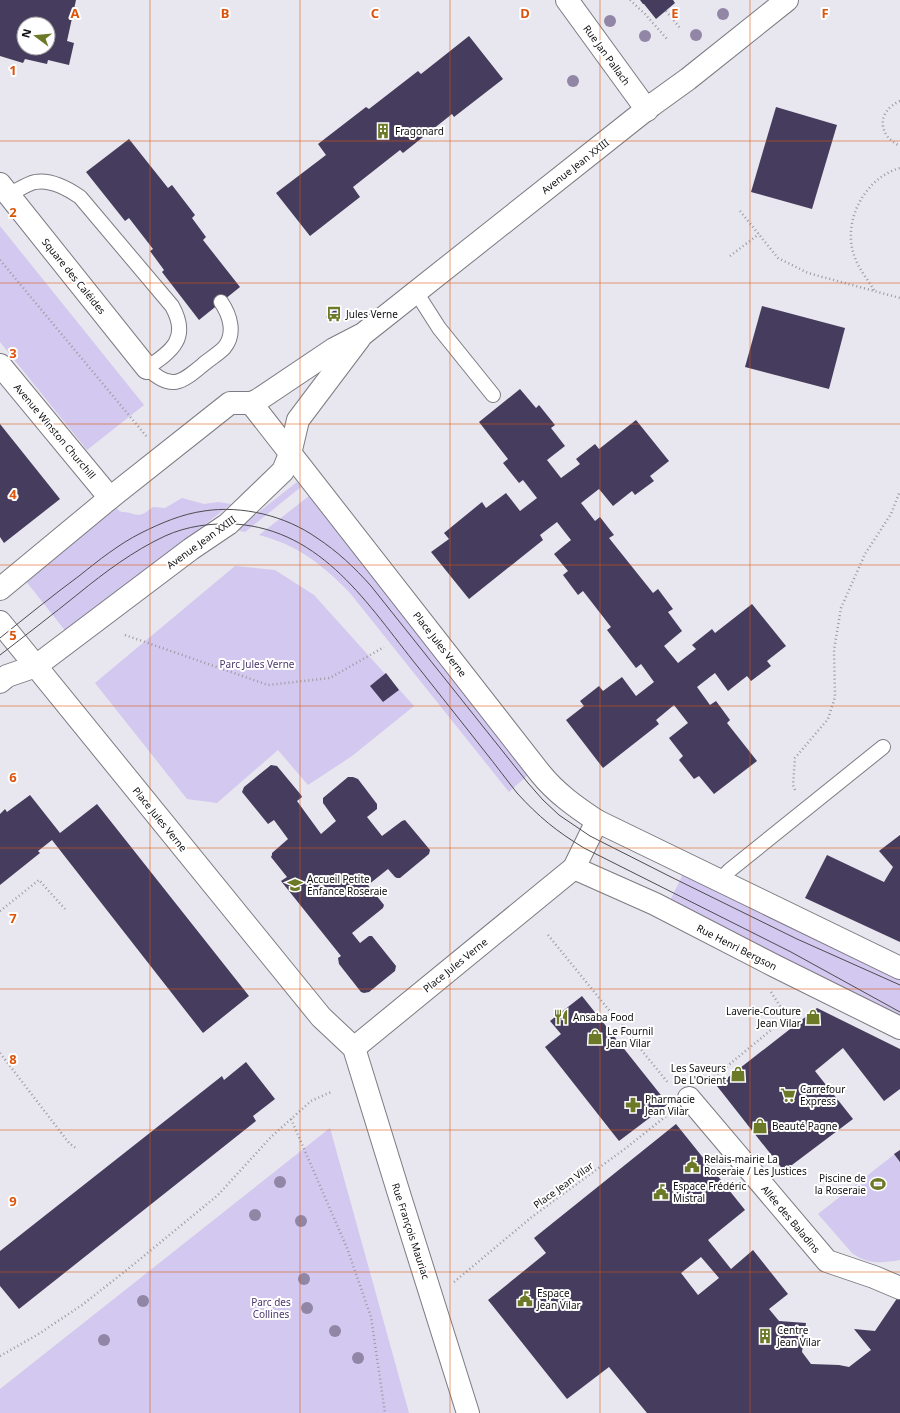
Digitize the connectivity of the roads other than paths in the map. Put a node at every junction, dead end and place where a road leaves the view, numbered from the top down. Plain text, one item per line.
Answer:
1 (567, 0) edge
2 (787, 0) edge
3 (647, 110) junction
4 (4, 189) edge
5 (416, 292) junction
6 (221, 302) dead end
7 (363, 334) junction
8 (0, 365) edge
9 (147, 368) junction
10 (493, 395) dead end
11 (251, 403) junction
12 (290, 454) junction
13 (110, 498) junction
14 (0, 589) edge
15 (0, 622) edge
16 (36, 666) junction
17 (0, 682) edge
18 (882, 747) dead end
19 (598, 821) junction
20 (574, 868) junction
21 (719, 881) junction
22 (900, 968) edge
23 (900, 1028) edge
24 (354, 1048) junction
25 (689, 1098) road end
26 (900, 1288) edge
27 (468, 1413) edge

1 - 3 street, Rue Jan Pallach
2 - 3 street, Avenue Jean XXIII
3 - 5 street, Avenue Jean XXIII
4 - 9 street, Square des Caléides
4 - 9 lane
5 - 7 street, Avenue Jean XXIII
5 - 10 lane
6 - 9 lane
7 - 11 street, Avenue Jean XXIII
7 - 12 street, Avenue Jean XXIII
8 - 13 street, Avenue Winston Churchill
11 - 12 street, Place Jules Verne
11 - 13 street
12 - 16 street, Avenue Jean XXIII
12 - 19 street, Place Jules Verne
13 - 14 street
15 - 16 street, Place Jules Verne
16 - 17 street, Avenue Jean XXIII
16 - 24 street, Place Jules Verne
18 - 21 lane
19 - 20 street, Place Jules Verne
19 - 21 street
20 - 23 street, Rue Henri Bergson
20 - 24 street, Place Jules Verne
21 - 22 street
24 - 27 street, Rue François Mauriac
25 - 26 street, Allée des Baladins

